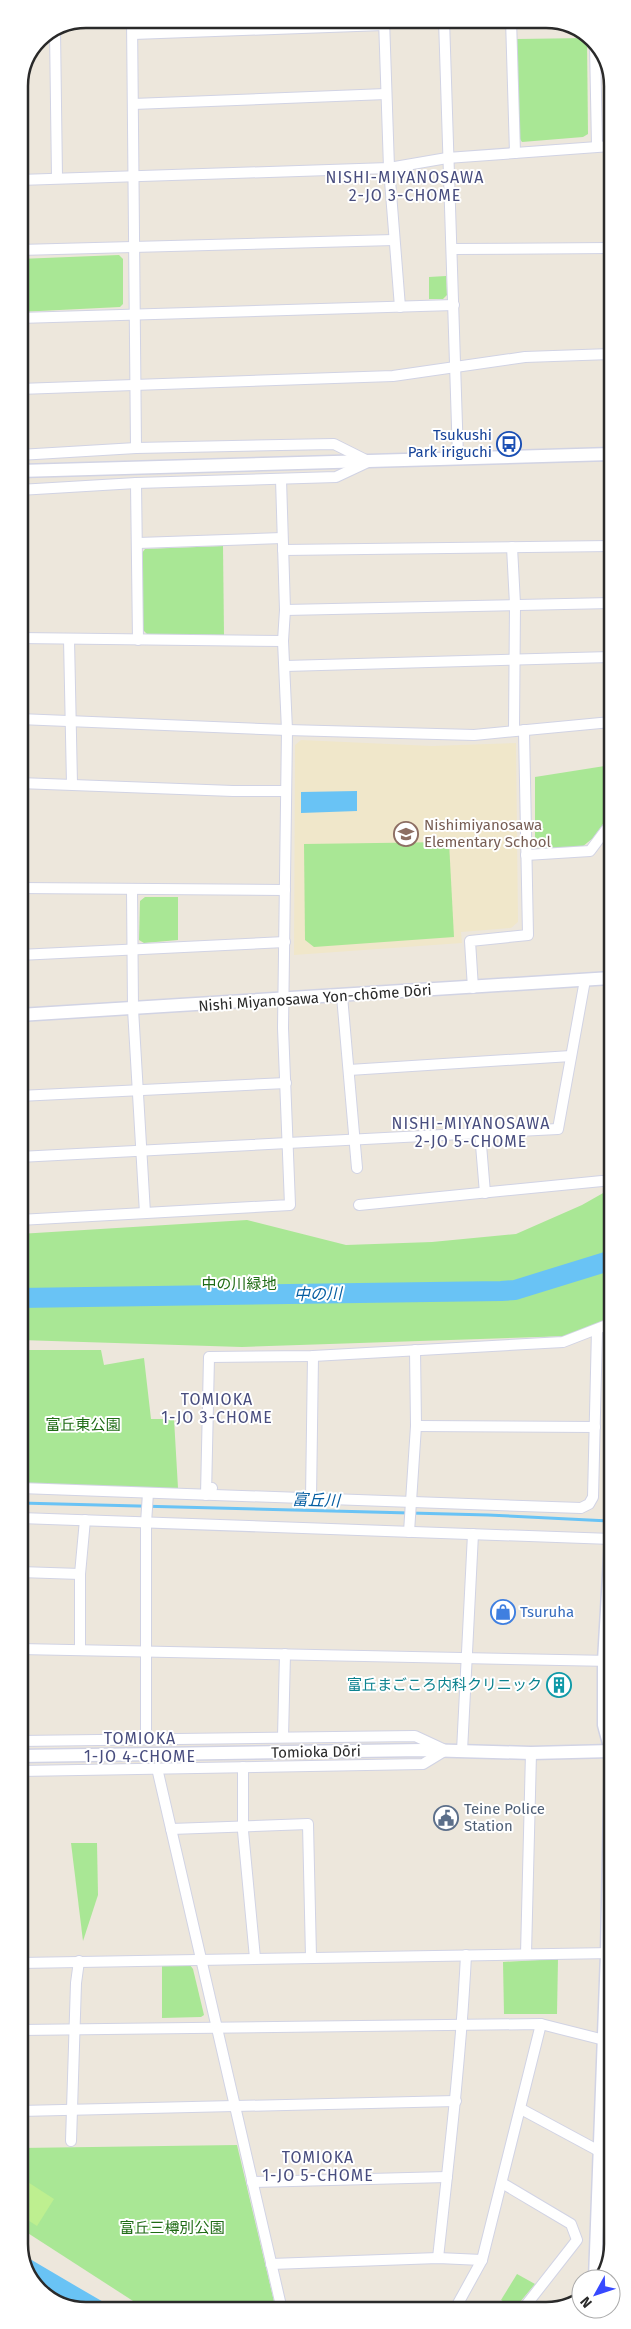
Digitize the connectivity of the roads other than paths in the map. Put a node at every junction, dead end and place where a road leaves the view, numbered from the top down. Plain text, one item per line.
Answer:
1 (133, 28) edge
2 (258, 28) edge
3 (384, 28) edge
4 (444, 28) edge
5 (511, 28) edge
6 (133, 34) junction
7 (55, 36) edge
8 (595, 55) edge
9 (386, 94) junction
10 (133, 104) junction
11 (597, 146) junction
12 (604, 146) edge
13 (515, 153) junction
14 (447, 158) junction
15 (389, 168) junction
16 (134, 176) junction
17 (57, 178) junction
18 (28, 180) edge
19 (394, 240) junction
20 (135, 246) junction
21 (604, 248) edge
22 (452, 249) junction
23 (28, 250) edge
24 (454, 305) junction
25 (400, 307) junction
26 (135, 315) junction
27 (28, 318) edge
28 (604, 354) edge
29 (455, 367) junction
30 (136, 385) junction
31 (28, 388) edge
32 (136, 448) junction
33 (28, 454) edge
34 (604, 454) edge
35 (458, 458) junction
36 (369, 461) junction
37 (28, 471) edge
38 (281, 479) junction
39 (136, 483) junction
40 (28, 489) edge
41 (282, 538) junction
42 (138, 543) junction
43 (604, 546) edge
44 (512, 547) junction
45 (283, 550) junction
46 (604, 603) edge
47 (515, 604) junction
48 (285, 610) junction
49 (28, 638) edge
50 (68, 639) junction
51 (138, 640) junction
52 (283, 641) junction
53 (604, 657) edge
54 (515, 660) junction
55 (285, 666) junction
56 (28, 719) edge
57 (70, 721) junction
58 (604, 723) edge
59 (287, 730) junction
60 (519, 731) junction
61 (28, 783) edge
62 (72, 784) junction
63 (286, 791) junction
64 (604, 832) edge
65 (526, 855) junction
66 (28, 888) edge
67 (132, 889) junction
68 (285, 890) junction
69 (285, 942) junction
70 (132, 950) junction
71 (28, 955) edge
72 (604, 979) edge
73 (585, 980) junction
74 (473, 988) junction
75 (342, 996) junction
76 (282, 1000) junction
77 (133, 1009) junction
78 (28, 1015) edge
79 (571, 1056) junction
80 (349, 1070) junction
81 (286, 1083) junction
82 (137, 1090) junction
83 (28, 1096) edge
84 (480, 1133) junction
85 (354, 1140) junction
86 (287, 1144) junction
87 (140, 1151) junction
88 (28, 1157) edge
89 (356, 1168) dead end
90 (602, 1181) dead end
91 (485, 1193) junction
92 (359, 1205) dead end
93 (145, 1213) junction
94 (28, 1220) edge
95 (604, 1327) edge
96 (598, 1330) junction
97 (415, 1350) junction
98 (313, 1356) junction
99 (416, 1426) junction
100 (595, 1426) junction
101 (28, 1488) edge
102 (209, 1492) junction
103 (148, 1496) junction
104 (311, 1499) junction
105 (410, 1505) junction
106 (28, 1518) edge
107 (85, 1520) junction
108 (147, 1520) junction
109 (409, 1528) junction
110 (473, 1534) junction
111 (604, 1535) edge
112 (28, 1572) edge
113 (80, 1574) junction
114 (28, 1649) edge
115 (80, 1650) junction
116 (145, 1651) junction
117 (285, 1654) junction
118 (465, 1658) junction
119 (604, 1661) edge
120 (282, 1738) junction
121 (146, 1739) junction
122 (28, 1741) edge
123 (446, 1750) junction
124 (462, 1750) junction
125 (604, 1750) edge
126 (531, 1753) junction
127 (28, 1756) edge
128 (243, 1767) junction
129 (157, 1768) junction
130 (28, 1771) edge
131 (243, 1827) junction
132 (171, 1829) junction
133 (604, 1953) edge
134 (526, 1954) junction
135 (466, 1955) junction
136 (310, 1957) junction
137 (255, 1958) junction
138 (200, 1959) junction
139 (79, 1961) junction
140 (28, 1962) edge
141 (463, 2024) junction
142 (541, 2024) junction
143 (217, 2027) junction
144 (75, 2029) junction
145 (28, 2030) edge
146 (604, 2039) edge
147 (604, 2082) edge
148 (456, 2101) junction
149 (235, 2106) junction
150 (521, 2109) junction
151 (72, 2110) junction
152 (28, 2111) edge
153 (72, 2141) dead end
154 (599, 2151) junction
155 (447, 2177) junction
156 (252, 2182) junction
157 (502, 2183) junction
158 (598, 2193) junction
159 (604, 2195) edge
160 (438, 2258) junction
161 (482, 2260) junction
162 (271, 2264) junction
163 (595, 2269) edge
164 (280, 2301) edge
165 (459, 2302) edge
166 (531, 2302) edge

1 - 6 street
2 - 6 street
3 - 9 street
4 - 14 street
5 - 13 street
6 - 10 street
7 - 17 street
8 - 11 street
9 - 10 street
9 - 15 street
10 - 16 street
11 - 12 street
11 - 13 street
13 - 14 street
14 - 15 street
14 - 22 street
15 - 16 street
15 - 19 street
16 - 17 street
16 - 20 street
17 - 18 street
19 - 20 street
19 - 25 street
20 - 23 street
20 - 26 street
21 - 22 street
22 - 24 street
24 - 25 street
24 - 29 street
25 - 26 street
26 - 27 street
26 - 30 street
28 - 29 street
29 - 30 street
29 - 35 street
30 - 31 street
30 - 32 street
32 - 33 street
32 - 36 street
34 - 35 street
35 - 36 street
36 - 37 street
36 - 38 street
38 - 39 street
38 - 41 street
39 - 40 street
39 - 42 street
41 - 42 street
41 - 45 street
42 - 51 street
43 - 44 street
44 - 45 street
44 - 47 street
45 - 48 street
46 - 47 street
47 - 48 street
47 - 54 street
48 - 52 street
49 - 50 street
50 - 51 street
50 - 57 street
51 - 52 street
52 - 55 street
53 - 54 street
54 - 55 street
54 - 60 street
55 - 59 street
56 - 57 street
57 - 59 street
57 - 62 street
58 - 60 street
59 - 60 street
59 - 63 street
60 - 65 street
61 - 62 street
62 - 63 street
63 - 68 street
64 - 65 street
65 - 74 street
66 - 67 street
67 - 68 street
67 - 70 street
68 - 69 street
69 - 70 street
69 - 76 street
70 - 71 street
70 - 77 street
72 - 73 street, Nishi Miyanosawa Yon-chōme Dōri
73 - 74 street, Nishi Miyanosawa Yon-chōme Dōri
73 - 79 street
74 - 75 street, Nishi Miyanosawa Yon-chōme Dōri
75 - 76 street, Nishi Miyanosawa Yon-chōme Dōri
75 - 80 street
76 - 77 street, Nishi Miyanosawa Yon-chōme Dōri
76 - 81 street
77 - 78 street, Nishi Miyanosawa Yon-chōme Dōri
77 - 82 street
79 - 80 street
79 - 84 street
80 - 85 street
81 - 82 street
81 - 86 street
82 - 83 street
82 - 87 street
84 - 85 street
84 - 91 street
85 - 86 street
85 - 89 street
86 - 87 street
86 - 93 street
87 - 88 street
87 - 93 street
90 - 91 street
91 - 92 street
93 - 94 street
95 - 96 street
96 - 97 street
96 - 100 street
97 - 98 street
97 - 99 street
98 - 102 street
98 - 104 street
99 - 100 street
99 - 105 street
100 - 105 street
101 - 103 street
102 - 103 street
102 - 104 street
103 - 108 street
104 - 105 street
105 - 109 street
106 - 107 street
107 - 108 street
107 - 113 street
108 - 109 street
108 - 116 street
109 - 110 street
110 - 111 street
110 - 118 street
112 - 113 street
113 - 115 street
114 - 115 street
115 - 116 street
116 - 117 street
116 - 121 street
117 - 118 street
117 - 120 street
118 - 119 street
118 - 124 street
120 - 121 street
120 - 123 street
121 - 122 street
123 - 124 street, Tomioka Dōri
123 - 127 street, Tomioka Dōri
123 - 128 street
124 - 126 street, Tomioka Dōri
125 - 126 street, Tomioka Dōri
126 - 134 street
128 - 129 street
128 - 131 street
129 - 130 street
129 - 132 street
131 - 132 street
131 - 136 street
131 - 137 street
132 - 138 street
133 - 134 street
134 - 135 street
135 - 136 street
135 - 141 street
136 - 137 street
137 - 138 street
138 - 139 street
138 - 143 street
139 - 140 street
139 - 144 street
141 - 142 street
141 - 143 street
141 - 148 street
142 - 146 street
142 - 150 street
143 - 144 street
143 - 149 street
144 - 145 street
144 - 151 street
147 - 154 street
148 - 149 street
148 - 155 street
149 - 151 street
149 - 156 street
150 - 154 street
150 - 157 street
151 - 152 street
151 - 153 street
154 - 158 street
155 - 156 street
155 - 160 street
156 - 162 street
157 - 161 street
157 - 166 street
158 - 159 street
158 - 163 street
160 - 161 street
160 - 162 street
161 - 165 street
162 - 164 street

